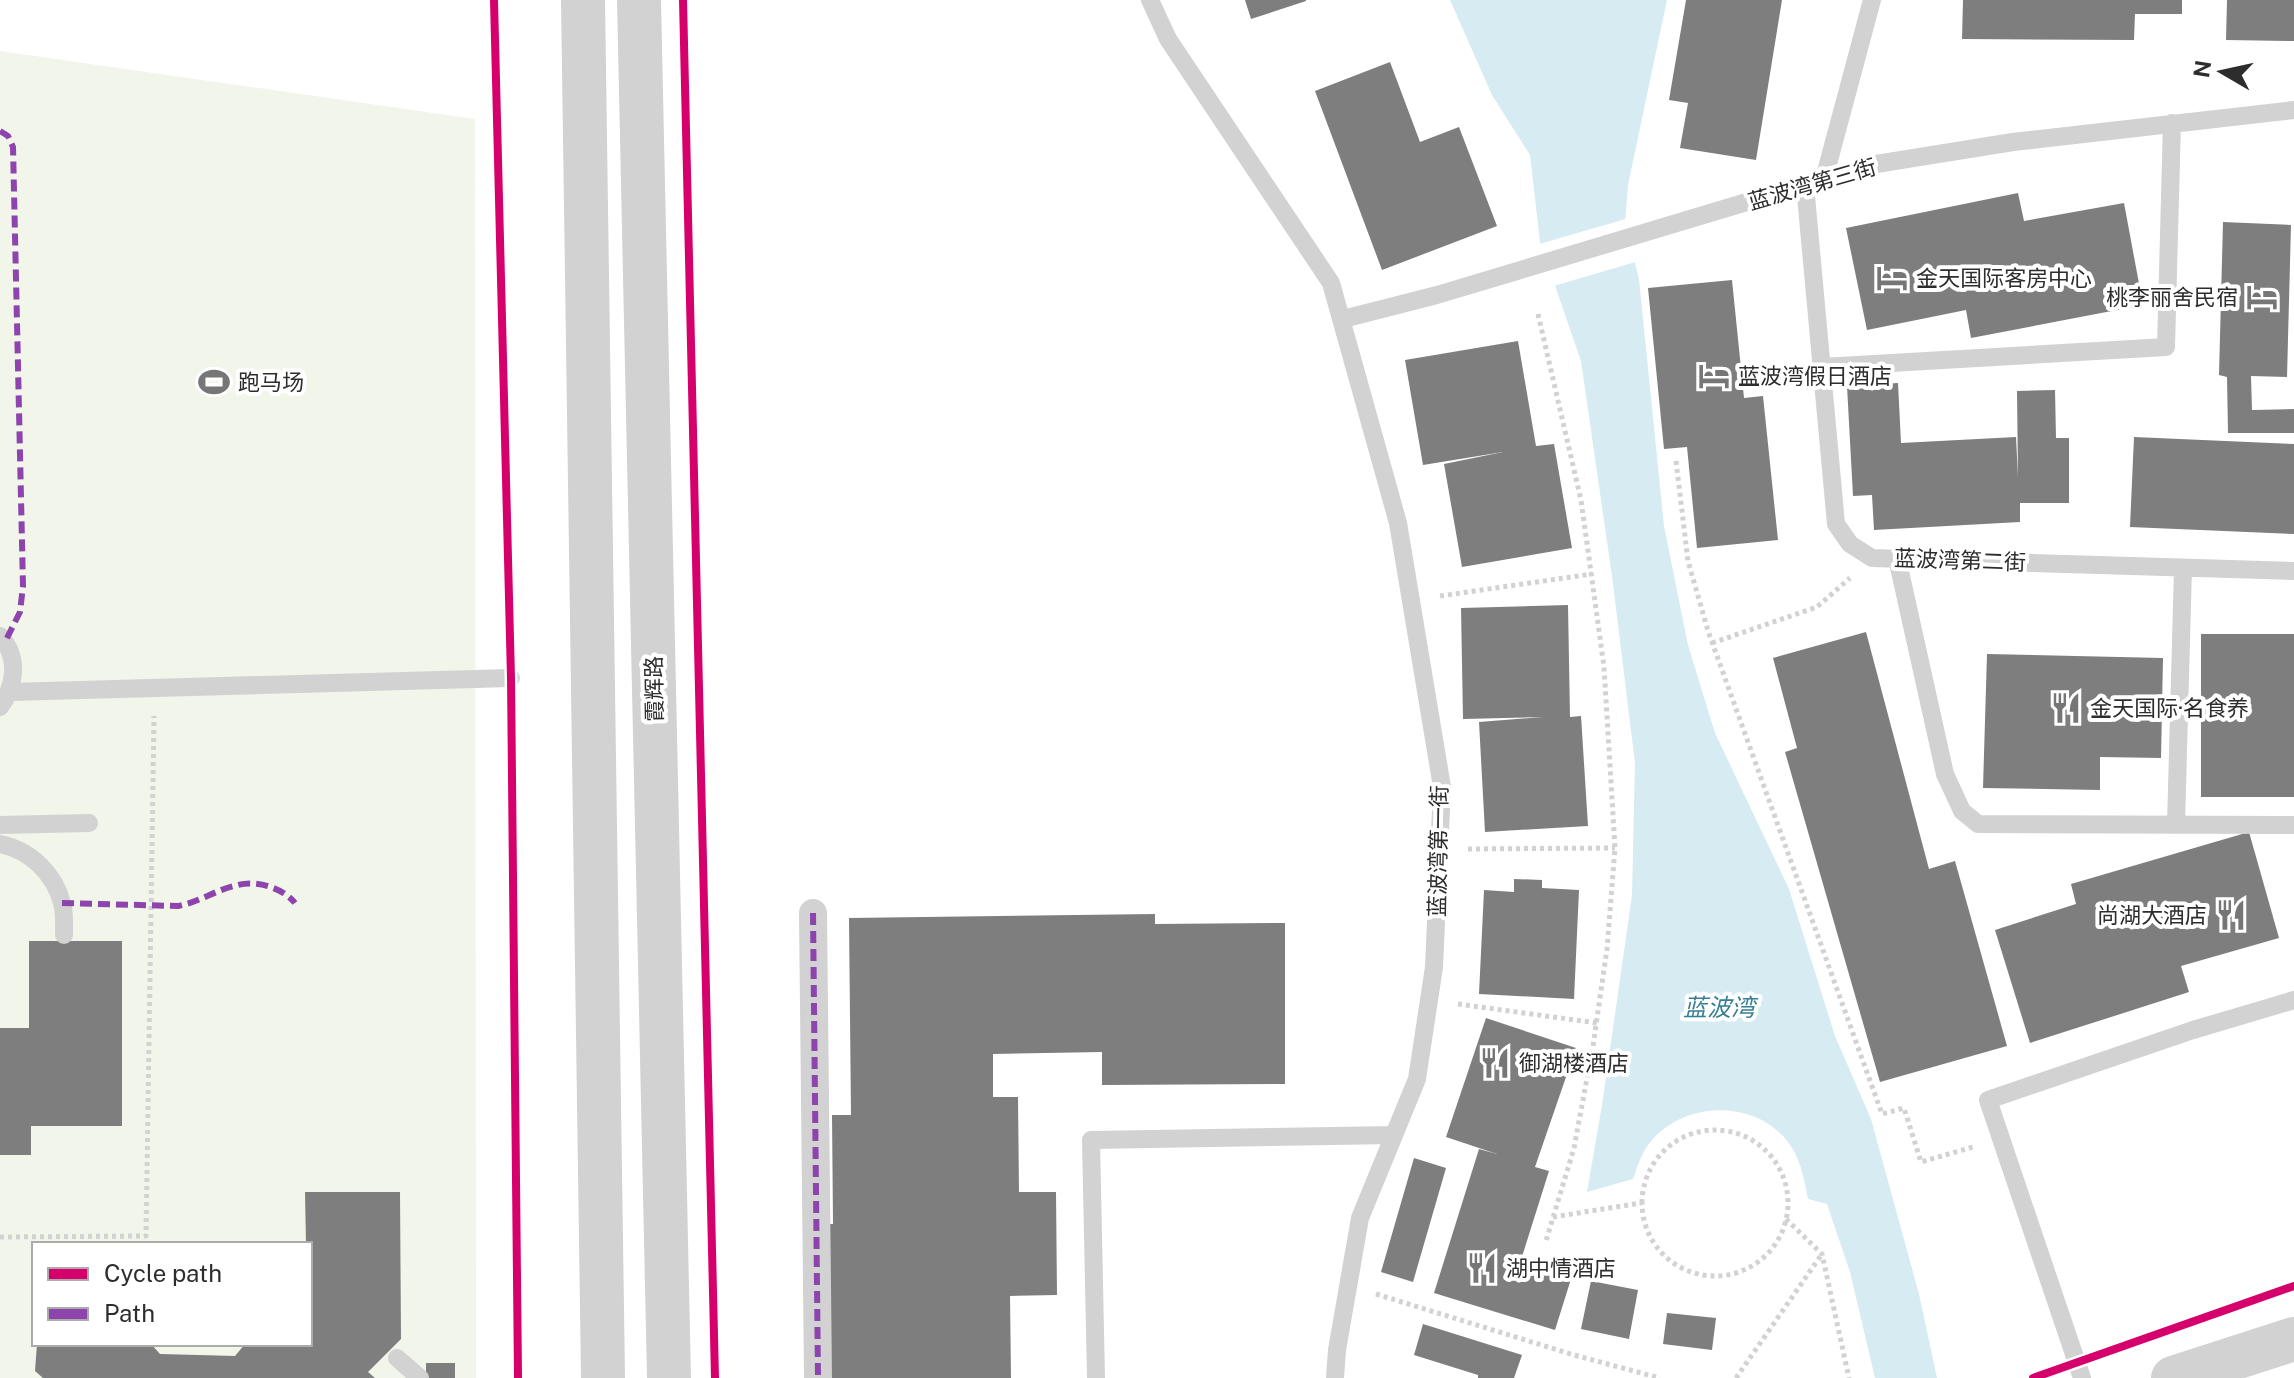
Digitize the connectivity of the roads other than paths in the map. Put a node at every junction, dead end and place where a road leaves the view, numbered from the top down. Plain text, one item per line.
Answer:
1 (583, 0) edge
2 (639, 0) edge
3 (1150, 0) edge
4 (1872, 0) edge
5 (2294, 110) edge
6 (2172, 123) junction
7 (1824, 179) junction
8 (1805, 185) junction
9 (1343, 319) junction
10 (1822, 367) junction
11 (1897, 558) junction
12 (2183, 568) junction
13 (2294, 571) edge
14 (0, 636) edge
15 (511, 678) dead end
16 (5, 699) edge
17 (89, 823) dead end
18 (0, 825) edge
19 (2176, 825) junction
20 (2294, 825) edge
21 (0, 844) edge
22 (813, 913) dead end
23 (64, 935) dead end
24 (2294, 1000) edge
25 (1394, 1135) junction
26 (2294, 1339) edge
27 (397, 1358) dead end
28 (420, 1378) edge
29 (603, 1378) edge
30 (669, 1378) edge
31 (818, 1378) edge
32 (1096, 1378) edge
33 (1335, 1378) edge
34 (2082, 1378) edge
35 (2173, 1378) edge

1 - 29 street
2 - 30 street, 霞辉路
3 - 9 lane, 蓝波湾第一街
4 - 7 lane
5 - 6 lane, 蓝波湾第三街
6 - 7 lane, 蓝波湾第三街
6 - 10 lane
7 - 8 lane, 蓝波湾第三街
8 - 9 lane, 蓝波湾第三街
8 - 10 lane, 蓝波湾第二街
9 - 25 lane, 蓝波湾第一街
10 - 11 lane, 蓝波湾第二街
11 - 12 lane, 蓝波湾第二街
11 - 19 lane
12 - 13 lane, 蓝波湾第二街
12 - 19 lane
14 - 16 lane
15 - 16 lane
17 - 18 lane
19 - 20 lane
21 - 23 lane
22 - 31 street
24 - 34 lane
25 - 32 lane
25 - 33 lane, 蓝波湾第一街
26 - 35 street
27 - 28 lane

